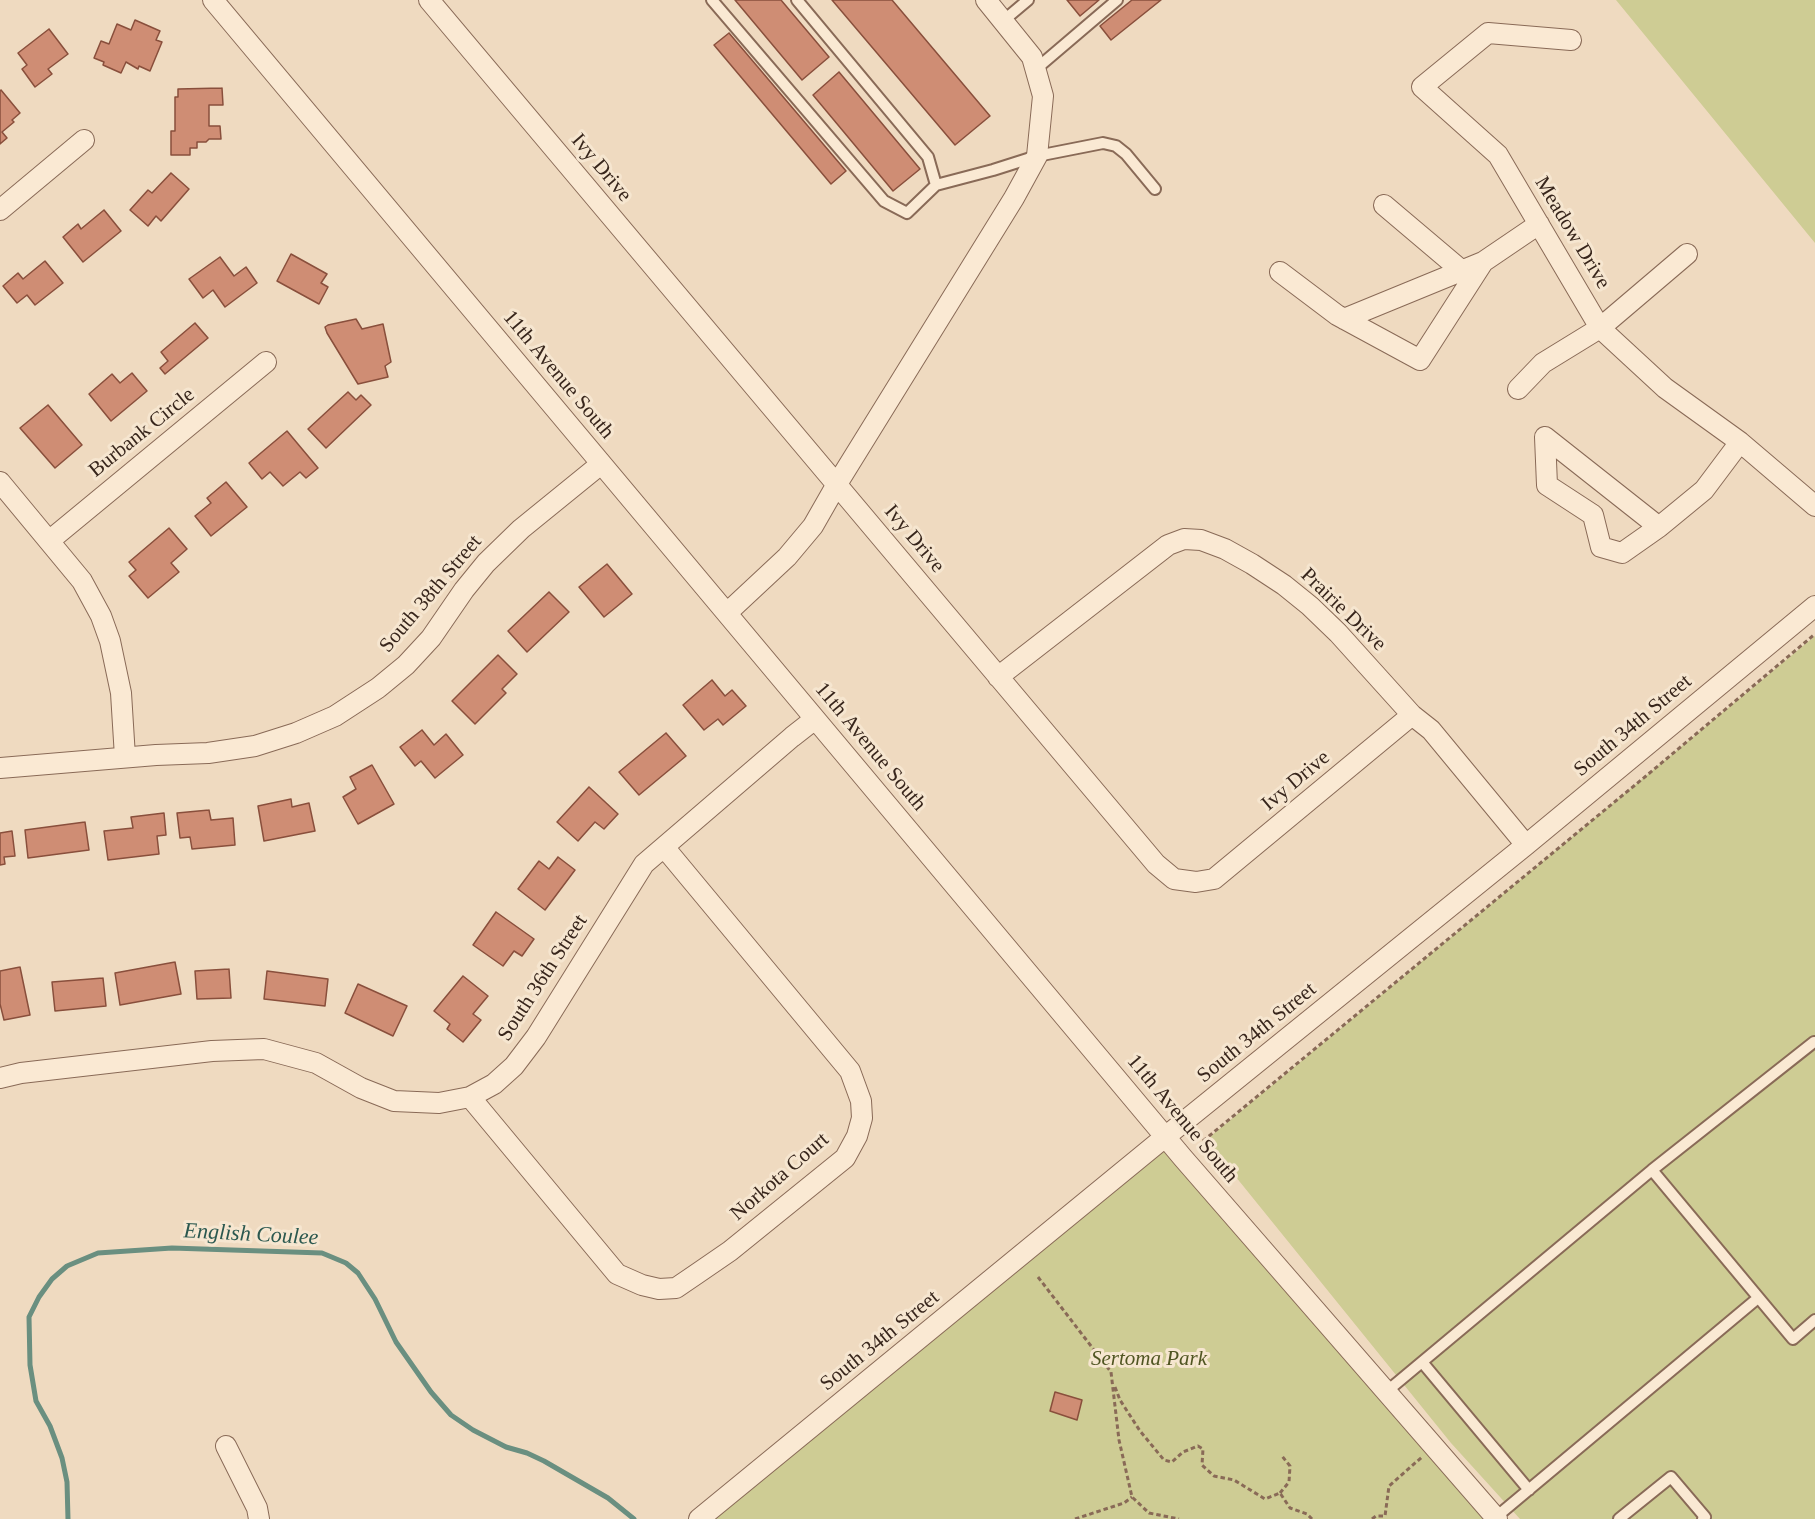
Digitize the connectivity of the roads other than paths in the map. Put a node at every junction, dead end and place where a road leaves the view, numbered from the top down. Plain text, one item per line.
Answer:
1 (213, 0) edge
2 (429, 0) edge
3 (712, 0) edge
4 (797, 0) edge
5 (986, 0) edge
6 (1028, 0) edge
7 (1117, 0) edge
8 (1003, 21) junction
9 (1571, 40) dead end
10 (1036, 69) junction
11 (84, 140) dead end
12 (1037, 156) junction
13 (936, 184) junction
14 (1155, 189) dead end
15 (1384, 205) dead end
16 (0, 210) edge
17 (1539, 224) junction
18 (1687, 254) dead end
19 (1483, 262) junction
20 (1462, 271) junction
21 (1280, 272) dead end
22 (1344, 319) junction
23 (1600, 328) junction
24 (266, 362) dead end
25 (1518, 389) dead end
26 (1740, 442) junction
27 (601, 464) junction
28 (0, 482) edge
29 (837, 484) junction
30 (1815, 506) edge
31 (1659, 527) junction
32 (50, 541) junction
33 (1815, 606) edge
34 (727, 613) junction
35 (998, 677) junction
36 (1412, 715) junction
37 (815, 719) junction
38 (125, 757) junction
39 (0, 768) edge
40 (1527, 845) junction
41 (664, 847) junction
42 (1814, 1042) edge
43 (0, 1078) edge
44 (470, 1097) junction
45 (1166, 1137) junction
46 (1652, 1170) junction
47 (1758, 1298) junction
48 (1815, 1320) edge
49 (1422, 1362) junction
50 (1386, 1392) junction
51 (226, 1446) dead end
52 (1529, 1490) junction
53 (1496, 1518) edge
54 (259, 1519) edge
55 (699, 1519) edge
56 (1619, 1519) edge
57 (1703, 1519) edge

1 - 27 street, 11th Avenue South
2 - 29 street, Ivy Drive
3 - 13 lane
4 - 13 lane
5 - 8 street
6 - 8 lane
7 - 10 lane
8 - 10 street
9 - 17 street, Meadow Drive
10 - 12 street
11 - 16 street
12 - 13 lane
12 - 14 lane
12 - 29 street
15 - 20 street
17 - 19 street
17 - 23 street, Meadow Drive
18 - 23 street
19 - 20 street
19 - 22 street
20 - 22 street
21 - 22 street
23 - 25 street
23 - 26 street, Meadow Drive
24 - 32 street, Burbank Circle
26 - 30 street, Meadow Drive
26 - 31 street
27 - 34 street, 11th Avenue South
27 - 38 street, South 38th Street
28 - 32 street
29 - 34 street
29 - 35 street, Ivy Drive
31 - 31 street
32 - 38 street
33 - 40 street, South 34th Street
34 - 37 street, 11th Avenue South
35 - 36 street, Prairie Drive
35 - 36 street, Ivy Drive
36 - 40 street, Prairie Drive
37 - 41 street, South 36th Street
37 - 45 street, 11th Avenue South
38 - 39 street, South 38th Street
40 - 45 street, South 34th Street
41 - 44 street, South 36th Street
41 - 44 street, Norkota Court
42 - 46 lane
43 - 44 street, South 36th Street
45 - 50 street, 11th Avenue South
45 - 55 street, South 34th Street
46 - 47 lane
46 - 49 lane
47 - 48 lane
47 - 52 lane
49 - 50 lane
49 - 52 lane
50 - 53 street, 11th Avenue South
51 - 54 street
52 - 53 lane
56 - 57 lane

